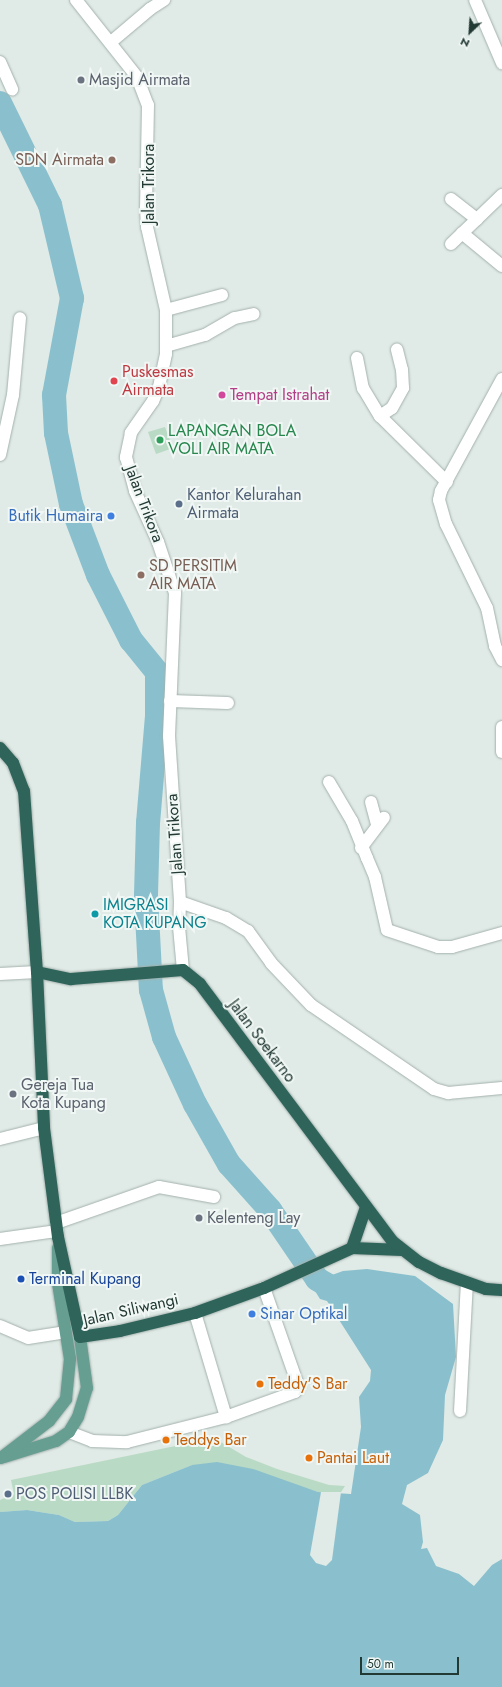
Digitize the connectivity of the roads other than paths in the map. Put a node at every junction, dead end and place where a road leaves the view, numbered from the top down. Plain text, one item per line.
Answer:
1 (76, 0) edge
2 (164, 0) edge
3 (475, 0) edge
4 (111, 42) junction
5 (0, 62) edge
6 (502, 64) edge
7 (12, 89) dead end
8 (502, 195) edge
9 (451, 199) dead end
10 (477, 219) junction
11 (462, 233) junction
12 (451, 244) dead end
13 (502, 266) edge
14 (222, 295) dead end
15 (166, 310) junction
16 (254, 314) dead end
17 (20, 318) dead end
18 (166, 346) junction
19 (397, 350) dead end
20 (358, 358) dead end
21 (502, 380) edge
22 (380, 416) junction
23 (0, 455) edge
24 (447, 482) junction
25 (502, 660) edge
26 (170, 701) junction
27 (228, 703) dead end
28 (502, 727) edge
29 (0, 748) edge
30 (502, 752) edge
31 (329, 782) dead end
32 (371, 802) dead end
33 (361, 848) junction
34 (180, 902) junction
35 (502, 933) edge
36 (183, 970) junction
37 (37, 972) junction
38 (0, 974) edge
39 (502, 1088) edge
40 (44, 1128) junction
41 (0, 1139) edge
42 (214, 1197) dead end
43 (366, 1207) junction
44 (57, 1230) junction
45 (0, 1239) edge
46 (352, 1248) junction
47 (402, 1250) junction
48 (466, 1283) junction
49 (264, 1288) junction
50 (502, 1290) edge
51 (194, 1313) junction
52 (0, 1326) edge
53 (65, 1332) junction
54 (80, 1337) junction
55 (460, 1411) dead end
56 (226, 1417) junction
57 (69, 1432) junction
58 (0, 1458) edge

1 - 4 street, Jalan Trikora
2 - 4 street
3 - 6 street
4 - 15 street, Jalan Trikora
5 - 7 street
8 - 10 street
9 - 10 street
10 - 11 street
11 - 12 street
11 - 13 street
14 - 15 street
15 - 18 street, Jalan Trikora
16 - 18 street
17 - 23 street
18 - 26 street, Jalan Trikora
19 - 22 street
20 - 22 street
21 - 24 street
22 - 24 street
24 - 25 street
26 - 27 street
26 - 34 street, Jalan Trikora
28 - 30 street
29 - 37 highway
31 - 33 street
32 - 33 street
33 - 35 street
34 - 36 street, Jalan Trikora
34 - 39 street
36 - 37 highway
36 - 43 highway, Jalan Soekarno
37 - 38 street
37 - 40 highway
40 - 41 street
40 - 44 highway
42 - 44 street
43 - 46 highway
43 - 47 highway, Jalan Soekarno
44 - 45 street
44 - 53 main road
44 - 54 highway
46 - 47 highway
46 - 49 highway, Jalan Siliwangi
47 - 48 highway
48 - 50 highway
48 - 55 street
49 - 51 highway, Jalan Siliwangi
49 - 56 street
51 - 54 highway, Jalan Siliwangi
51 - 56 street
52 - 53 street
53 - 58 main road
54 - 57 main road, Jalan Siliwangi
56 - 57 street
57 - 58 main road

